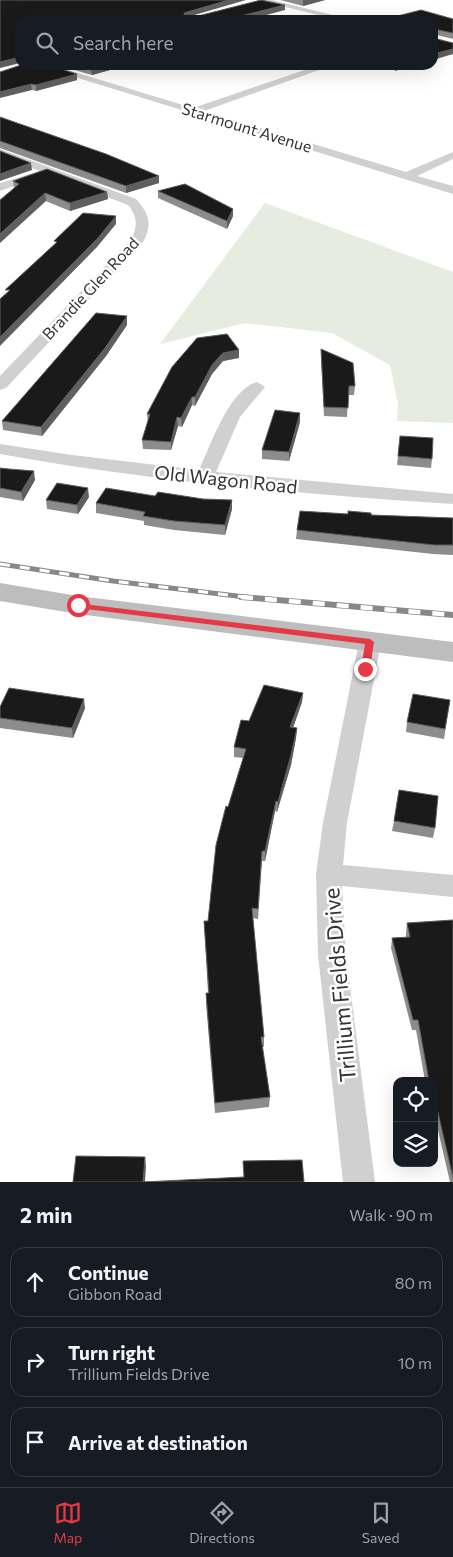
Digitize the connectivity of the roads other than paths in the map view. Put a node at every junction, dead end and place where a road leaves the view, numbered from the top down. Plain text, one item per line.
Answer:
1 (261, 0) edge
2 (252, 3) edge
3 (326, 15) edge
4 (58, 70) edge
5 (313, 70) edge
6 (194, 111) junction
7 (0, 152) edge
8 (453, 155) edge
9 (48, 170) junction
10 (407, 176) junction
11 (0, 187) edge
12 (453, 190) edge
13 (0, 385) edge
14 (257, 388) dead end
15 (0, 449) edge
16 (206, 476) junction
17 (453, 499) edge
18 (0, 592) edge
19 (370, 642) junction
20 (453, 652) edge
21 (329, 874) junction
22 (453, 886) edge
23 (359, 1182) edge

1 - 2 street
1 - 3 street
4 - 6 street, Starmount Avenue
5 - 6 street
6 - 10 street, Starmount Avenue
7 - 9 street, Brandie Glen Road
8 - 10 street
9 - 11 street
9 - 13 street, Brandie Glen Road
10 - 12 street, Starmount Avenue
14 - 16 street
15 - 16 street, Old Wagon Road
16 - 17 street, Old Wagon Road
18 - 19 main road
19 - 20 main road
19 - 21 street, Trillium Fields Drive
21 - 22 street
21 - 23 street, Trillium Fields Drive

